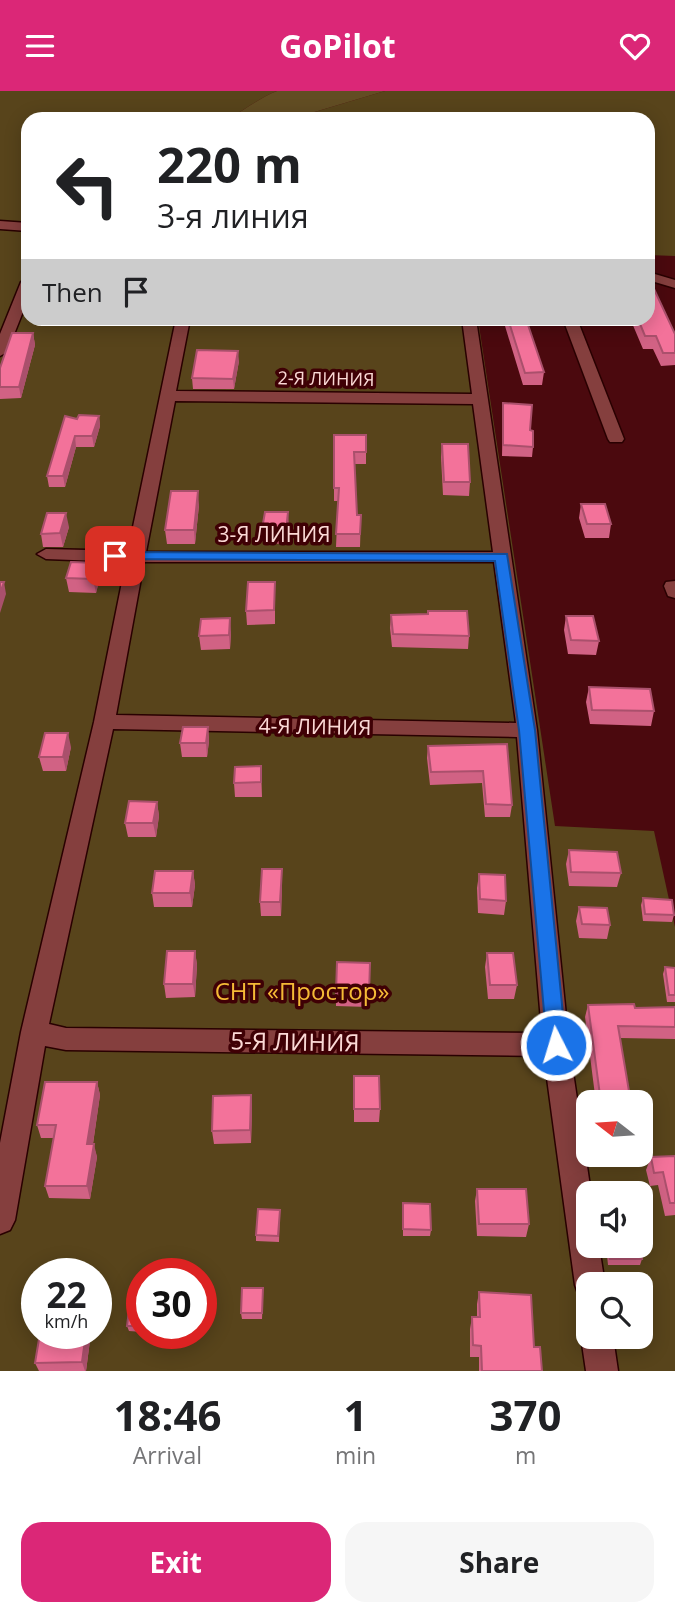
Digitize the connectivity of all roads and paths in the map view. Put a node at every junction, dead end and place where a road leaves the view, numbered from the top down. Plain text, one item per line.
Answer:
1 (0, 225) edge
2 (21, 226) edge
3 (655, 278) edge
4 (675, 284) edge
5 (21, 291) edge
6 (182, 326) edge
7 (470, 326) edge
8 (573, 326) edge
9 (0, 352) edge
10 (169, 396) junction
11 (482, 399) junction
12 (616, 439) dead end
13 (46, 554) dead end
14 (138, 557) junction
15 (502, 557) junction
16 (104, 722) junction
17 (527, 730) junction
18 (34, 1032) junction
19 (556, 1045) junction
20 (0, 1220) edge
21 (588, 1272) edge
22 (599, 1349) edge
23 (602, 1371) edge

1 - 2 street
3 - 4 street
5 - 9 street
6 - 10 street
7 - 11 street
8 - 12 street
10 - 11 street, 2-Я ЛИНИЯ
10 - 14 street
11 - 15 street
13 - 14 street, 3-Я ЛИНИЯ
14 - 15 street, 3-Я ЛИНИЯ
14 - 16 street
15 - 17 street
16 - 17 street, 4-Я ЛИНИЯ
16 - 18 street
17 - 19 street
18 - 19 street, 5-Я ЛИНИЯ
18 - 20 street
19 - 21 street
22 - 23 street

